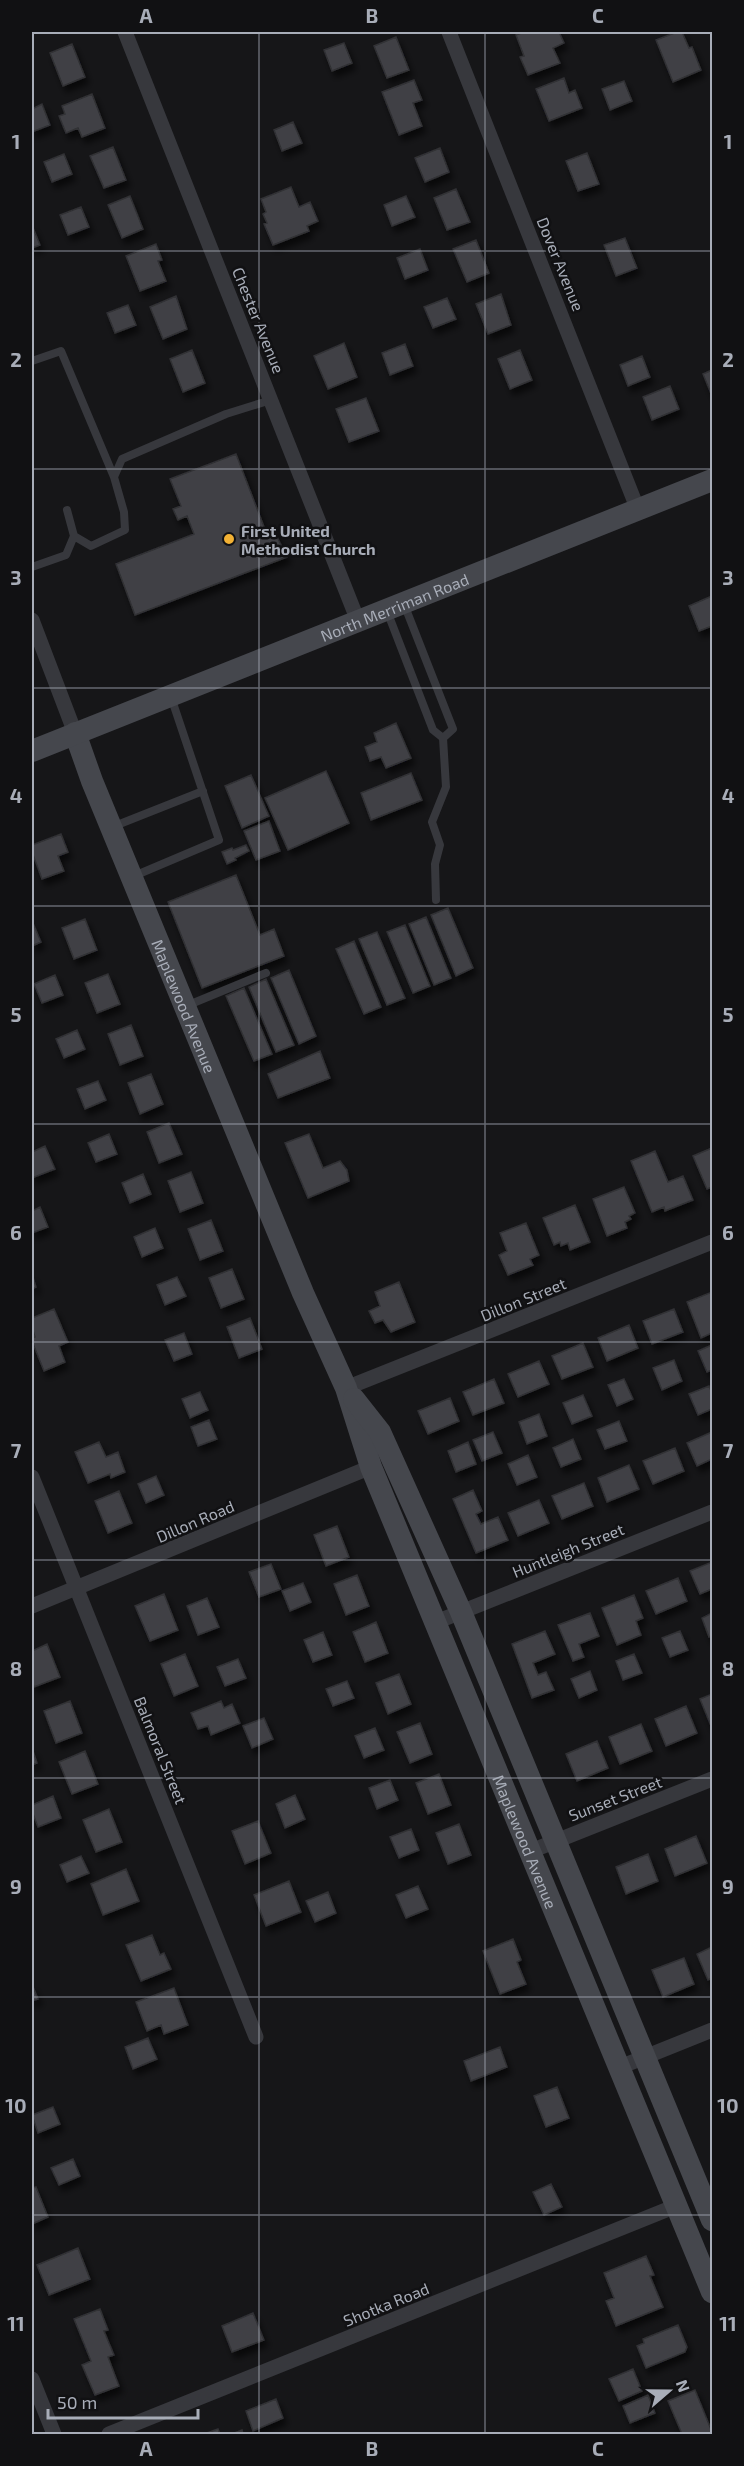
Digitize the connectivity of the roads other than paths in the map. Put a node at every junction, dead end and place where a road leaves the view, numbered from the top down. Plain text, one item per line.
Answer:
1 (125, 32) edge
2 (449, 32) edge
3 (32, 361) edge
4 (271, 400) junction
5 (114, 477) junction
6 (712, 480) edge
7 (67, 510) dead end
8 (638, 510) junction
9 (74, 536) junction
10 (32, 567) edge
11 (395, 606) junction
12 (32, 620) edge
13 (358, 621) junction
14 (171, 695) junction
15 (75, 733) junction
16 (443, 738) junction
17 (32, 751) edge
18 (202, 791) junction
19 (111, 827) junction
20 (131, 877) junction
21 (436, 900) dead end
22 (266, 973) dead end
23 (185, 1006) junction
24 (712, 1242) edge
25 (346, 1388) junction
26 (371, 1467) junction
27 (32, 1477) edge
28 (712, 1512) edge
29 (76, 1588) junction
30 (32, 1606) edge
31 (461, 1612) junction
32 (436, 1622) junction
33 (712, 1779) edge
34 (556, 1840) junction
35 (531, 1851) junction
36 (712, 2030) edge
37 (256, 2037) dead end
38 (646, 2057) junction
39 (620, 2067) junction
40 (676, 2206) junction
41 (712, 2220) edge
42 (711, 2285) edge
43 (32, 2379) edge
44 (54, 2434) edge
45 (109, 2434) edge

1 - 4 street, Chester Avenue
2 - 8 street, Dover Avenue
3 - 5 lane
4 - 5 lane
4 - 13 street, Chester Avenue
5 - 9 lane
6 - 8 street, North Merriman Road
7 - 9 lane
8 - 11 street, North Merriman Road
9 - 10 lane
11 - 13 street, North Merriman Road
11 - 16 lane
11 - 16 lane
12 - 15 street, Maplewood Avenue
13 - 14 street, North Merriman Road
14 - 15 street, North Merriman Road
14 - 18 lane
15 - 17 street, North Merriman Road
15 - 19 street, Maplewood Avenue
16 - 21 lane
18 - 19 lane
18 - 20 lane
19 - 20 street, Maplewood Avenue
20 - 23 street, Maplewood Avenue
22 - 23 lane
23 - 25 street, Maplewood Avenue
24 - 25 street, Dillon Street
25 - 26 street, Maplewood Avenue
25 - 31 street, Maplewood Avenue
26 - 29 street, Dillon Road
26 - 32 street, Maplewood Avenue
27 - 29 street, Balmoral Street
28 - 31 street, Huntleigh Street
29 - 30 street, Dillon Road
29 - 37 street, Balmoral Street
31 - 32 street, Huntleigh Street
31 - 34 street, Maplewood Avenue
32 - 35 street, Maplewood Avenue
33 - 34 street, Sunset Street
34 - 35 street, Sunset Street
34 - 38 street, Maplewood Avenue
35 - 39 street, Maplewood Avenue
36 - 38 street
38 - 39 street
38 - 41 street, Maplewood Avenue
39 - 40 street, Maplewood Avenue
40 - 42 street, Maplewood Avenue
40 - 45 street, Shotka Road
43 - 44 street

